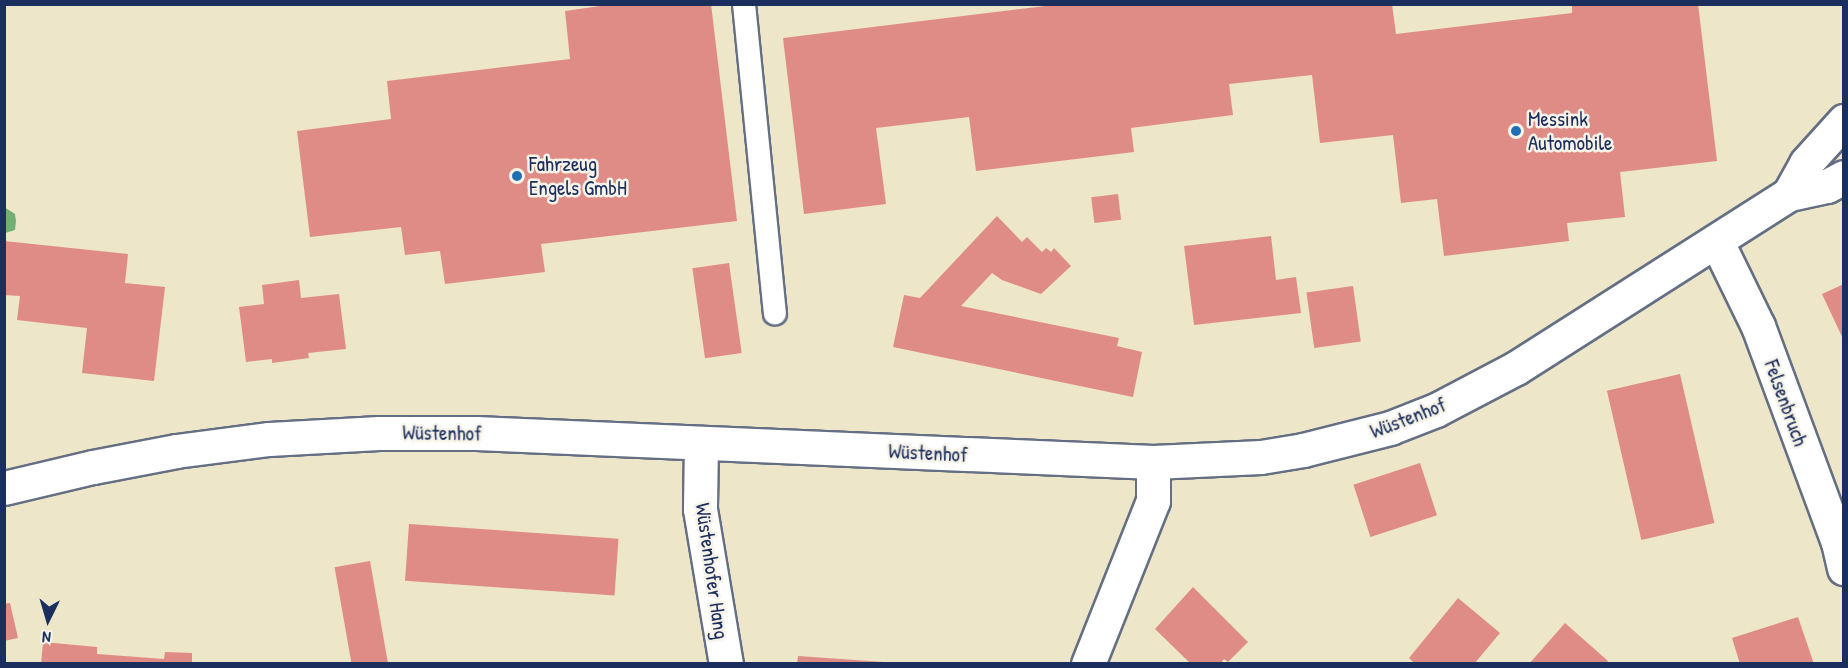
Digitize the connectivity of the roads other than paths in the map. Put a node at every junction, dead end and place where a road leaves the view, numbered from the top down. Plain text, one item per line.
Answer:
1 (744, 4) edge
2 (1844, 121) edge
3 (1844, 177) edge
4 (1789, 194) junction
5 (1717, 242) junction
6 (775, 312) dead end
7 (702, 443) junction
8 (1153, 462) junction
9 (4, 488) edge
10 (1844, 568) edge
11 (726, 663) edge
12 (1090, 663) edge

1 - 6 lane
2 - 4 main road, Wüstenhof
3 - 4 main road, Wüstenhof
4 - 5 main road, Wüstenhof
5 - 8 main road, Wüstenhof
5 - 10 main road, Felsenbruch
7 - 8 main road, Wüstenhof
7 - 9 main road, Wüstenhof
7 - 11 main road, Wüstenhofer Hang
8 - 12 main road

